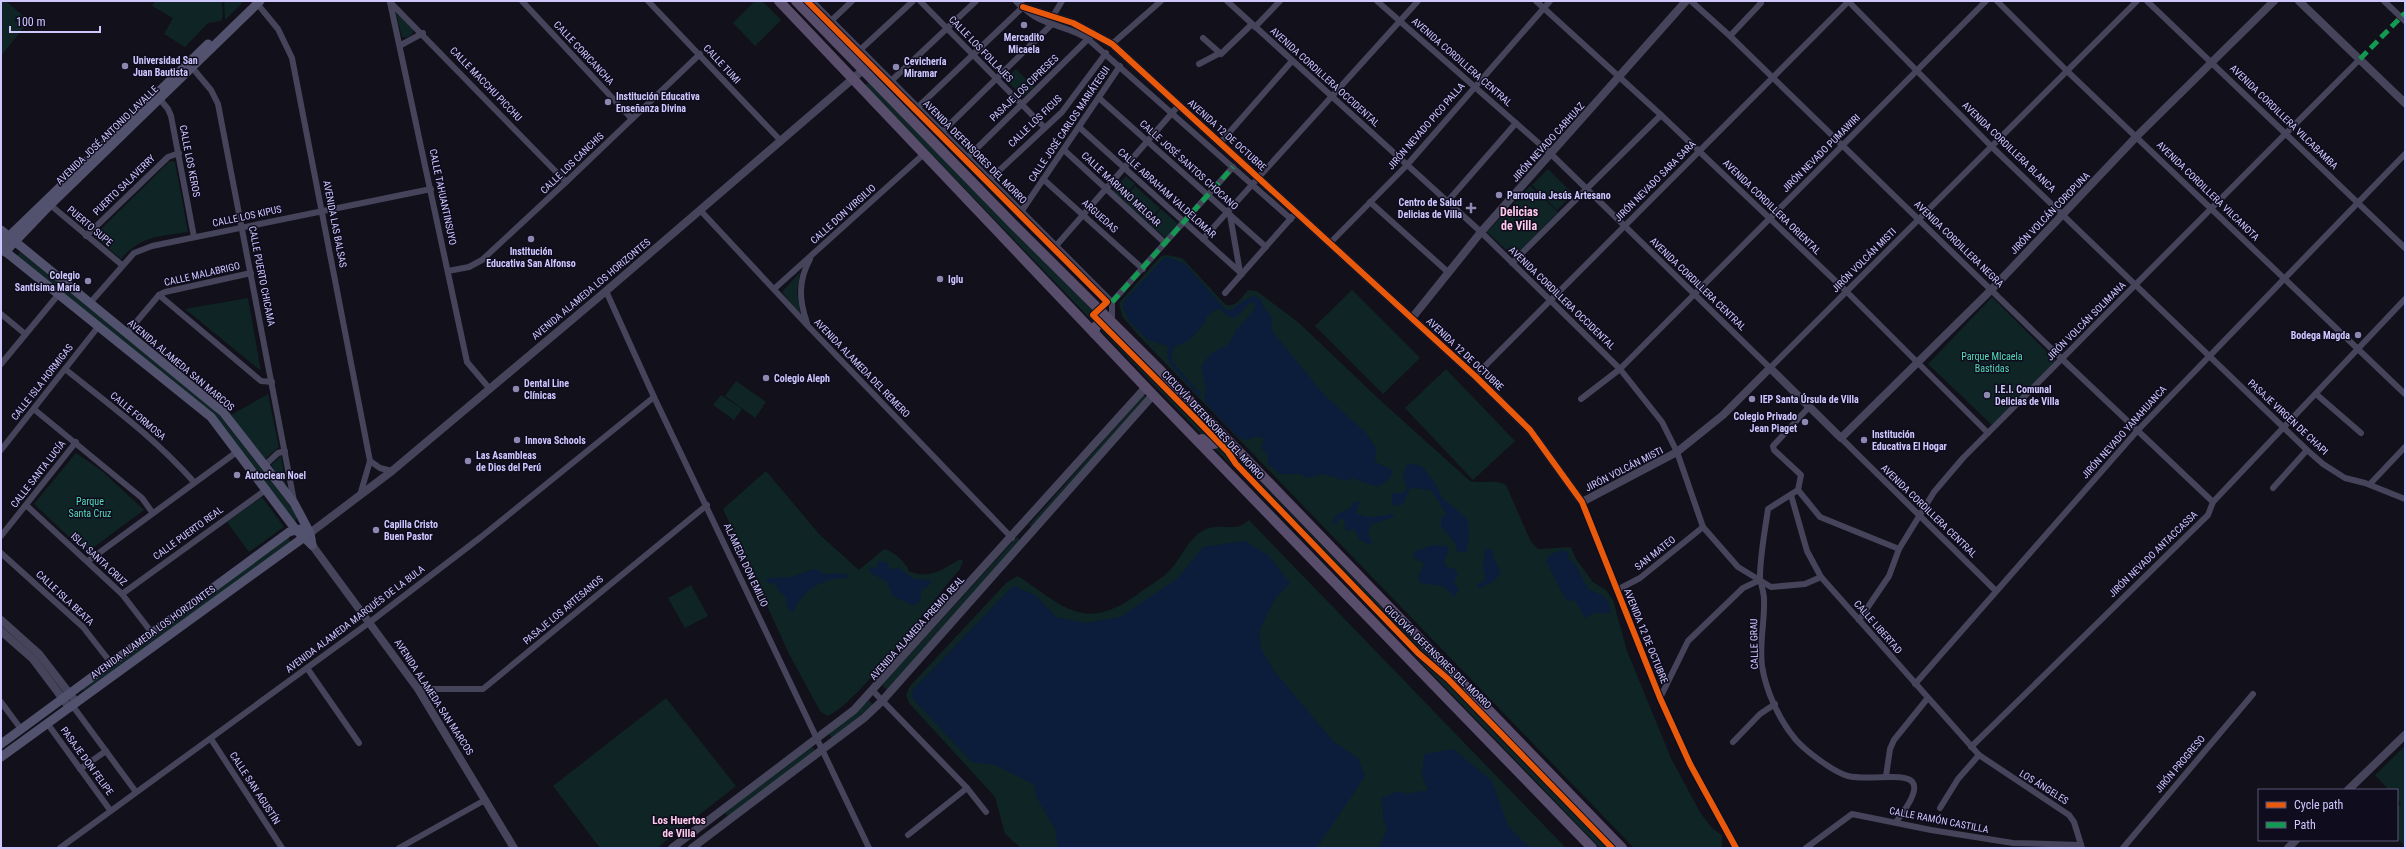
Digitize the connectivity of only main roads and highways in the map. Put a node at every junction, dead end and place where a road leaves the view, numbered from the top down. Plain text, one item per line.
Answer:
1 (779, 1) edge
2 (796, 1) edge
3 (256, 2) edge
4 (8, 236) edge
5 (2, 248) edge
6 (1094, 333) junction
7 (1126, 337) junction
8 (1184, 425) junction
9 (1219, 432) junction
10 (296, 530) junction
11 (307, 532) junction
12 (312, 545) road end
13 (1, 744) edge
14 (1, 757) edge
15 (1592, 848) edge
16 (1622, 848) edge

1 - 6 main road
2 - 7 main road
3 - 4 main road, AVENIDA JOSÉ ANTONIO LAVALLE
4 - 5 main road, AVENIDA JOSÉ ANTONIO LAVALLE
4 - 11 main road, AVENIDA ALAMEDA SAN MARCOS
5 - 10 main road, AVENIDA ALAMEDA SAN MARCOS
6 - 7 main road
6 - 8 main road
7 - 9 main road
8 - 9 main road
8 - 15 main road
9 - 16 main road
10 - 11 main road, AVENIDA ALAMEDA SAN MARCOS
10 - 13 main road, AVENIDA ALAMEDA LOS HORIZONTES
11 - 12 main road, AVENIDA ALAMEDA SAN MARCOS
11 - 14 main road, AVENIDA ALAMEDA LOS HORIZONTES

